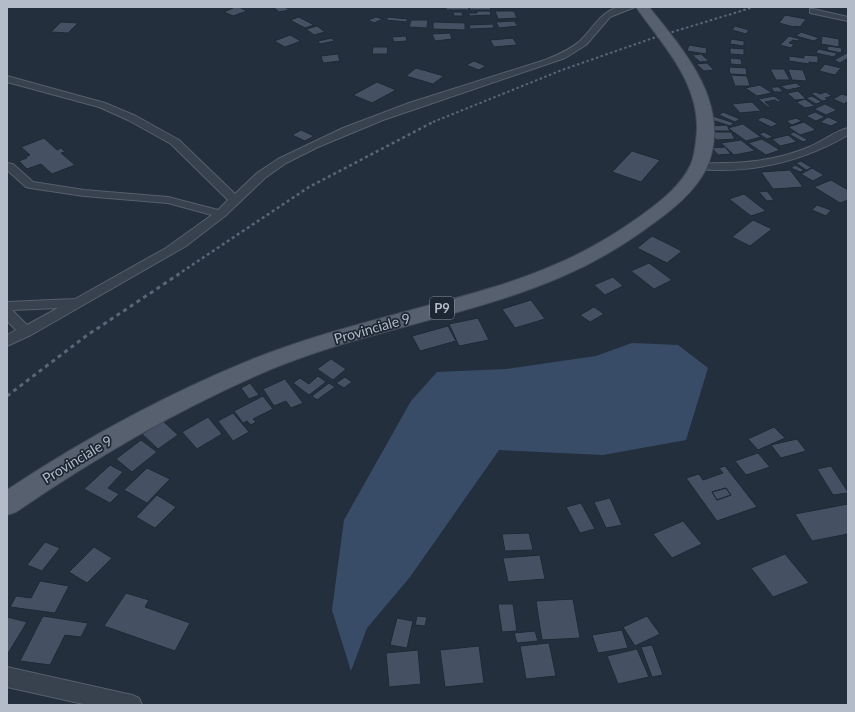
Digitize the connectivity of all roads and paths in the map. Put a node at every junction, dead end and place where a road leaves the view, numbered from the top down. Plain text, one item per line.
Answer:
1 (631, 7) edge
2 (642, 7) edge
3 (813, 11) dead end
4 (848, 19) edge
5 (7, 79) edge
6 (848, 131) edge
7 (9, 166) dead end
8 (699, 166) junction
9 (235, 200) junction
10 (221, 214) junction
11 (78, 303) junction
12 (7, 306) edge
13 (7, 313) edge
14 (26, 332) junction
15 (7, 341) edge
16 (7, 504) edge
17 (7, 677) edge
18 (132, 705) edge

1 - 9 street
2 - 8 main road, Provinciale 9 / P9
3 - 4 street
5 - 9 street
6 - 8 street
7 - 10 street
8 - 16 main road, Provinciale 9 / P9
9 - 10 street
10 - 11 street
11 - 12 street
11 - 14 street
13 - 14 street
14 - 15 street
17 - 18 street

